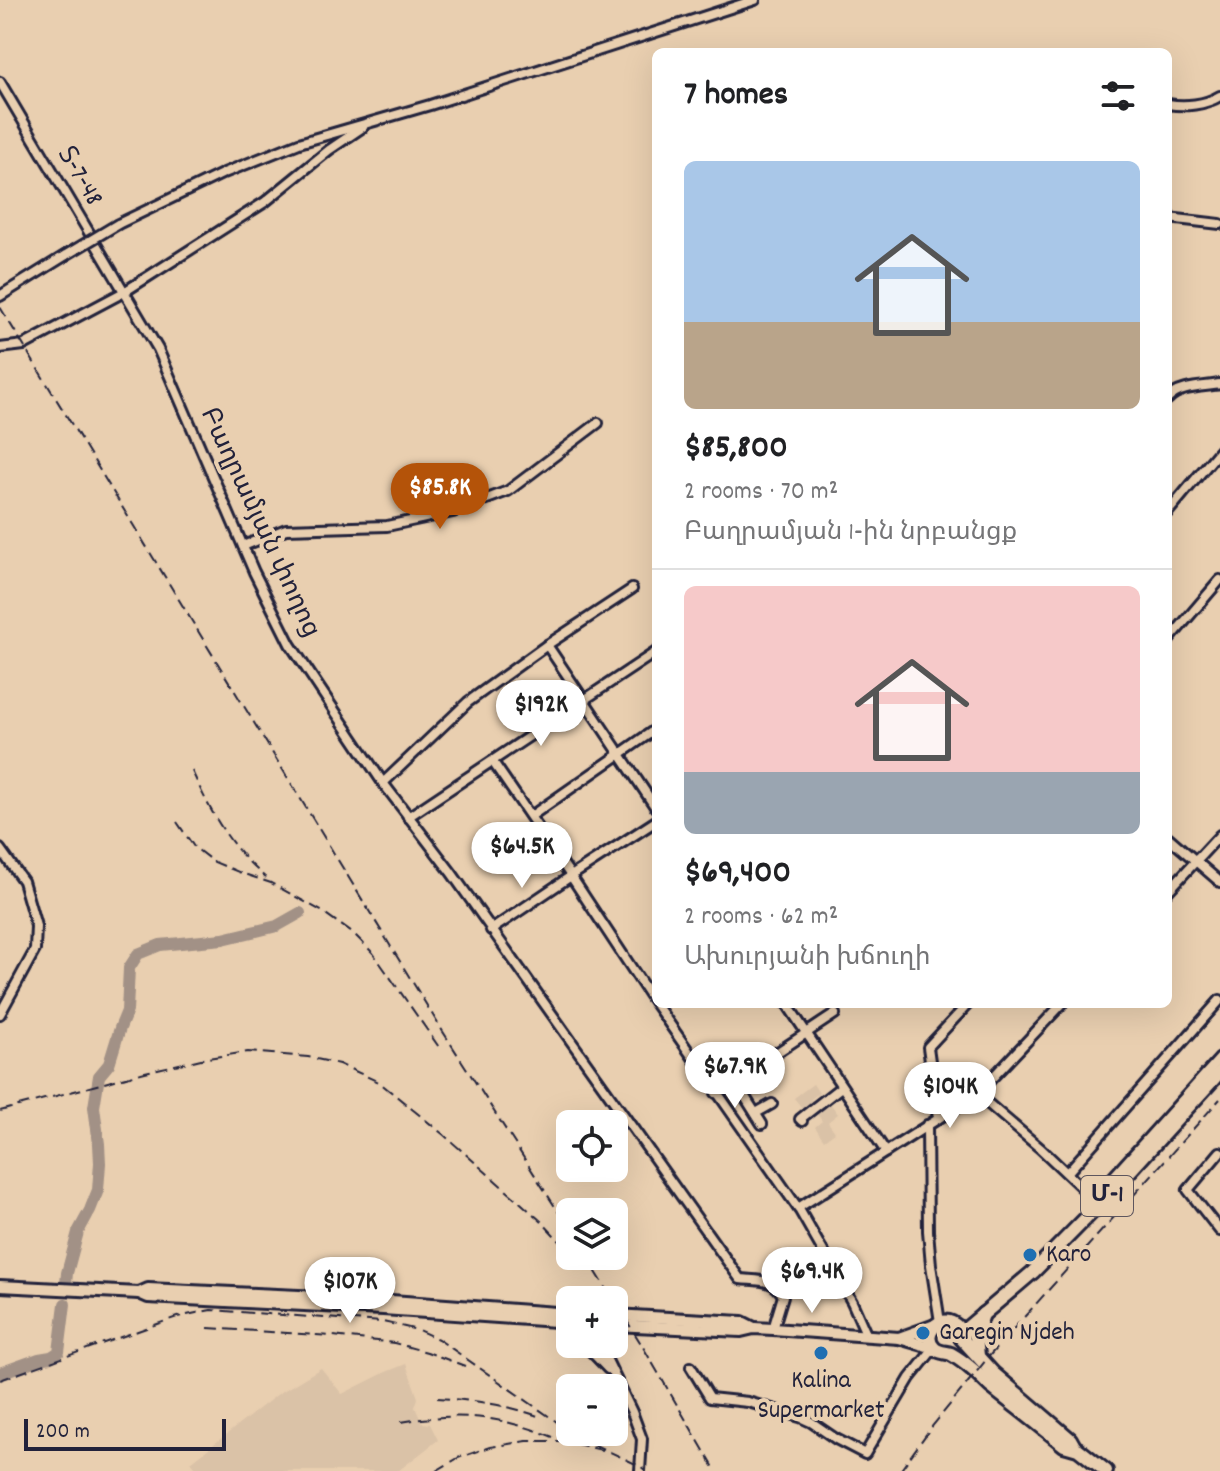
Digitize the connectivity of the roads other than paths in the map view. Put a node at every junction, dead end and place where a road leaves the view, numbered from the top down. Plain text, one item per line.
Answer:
1 (755, 0) edge
2 (0, 82) edge
3 (1220, 96) edge
4 (1172, 104) edge
5 (370, 121) junction
6 (1172, 218) edge
7 (1220, 224) edge
8 (124, 292) junction
9 (0, 296) edge
10 (0, 336) edge
11 (3, 347) edge
12 (1220, 384) edge
13 (1172, 395) edge
14 (598, 423) dead end
15 (1220, 450) edge
16 (1172, 507) edge
17 (243, 546) junction
18 (1220, 580) edge
19 (632, 589) dead end
20 (1172, 636) edge
21 (547, 645) junction
22 (652, 655) edge
23 (584, 700) junction
24 (652, 732) edge
25 (620, 754) junction
26 (493, 762) junction
27 (383, 783) junction
28 (652, 802) edge
29 (531, 816) junction
30 (408, 817) junction
31 (652, 824) edge
32 (1220, 835) edge
33 (1172, 840) edge
34 (0, 849) edge
35 (1196, 861) junction
36 (571, 876) junction
37 (1220, 882) edge
38 (1172, 887) edge
39 (491, 930) junction
40 (652, 993) edge
41 (1220, 1000) edge
42 (662, 1008) edge
43 (790, 1008) edge
44 (964, 1008) edge
45 (1058, 1008) edge
46 (0, 1014) edge
47 (835, 1014) dead end
48 (806, 1032) junction
49 (1220, 1058) edge
50 (1220, 1072) edge
51 (735, 1081) junction
52 (841, 1087) junction
53 (716, 1093) junction
54 (977, 1094) junction
55 (772, 1104) dead end
56 (756, 1113) junction
57 (938, 1118) junction
58 (802, 1121) dead end
59 (762, 1124) dead end
60 (927, 1125) junction
61 (886, 1152) junction
62 (1220, 1152) edge
63 (1067, 1173) junction
64 (1096, 1202) junction
65 (798, 1208) junction
66 (1220, 1231) edge
67 (0, 1286) edge
68 (139, 1293) junction
69 (985, 1311) junction
70 (556, 1313) edge
71 (628, 1316) edge
72 (556, 1321) edge
73 (940, 1323) junction
74 (628, 1326) edge
75 (754, 1328) junction
76 (773, 1329) junction
77 (961, 1335) junction
78 (867, 1336) junction
79 (899, 1338) junction
80 (934, 1348) junction
81 (948, 1353) junction
82 (978, 1356) junction
83 (598, 1358) edge
84 (605, 1358) edge
85 (691, 1367) dead end
86 (611, 1372) junction
87 (1075, 1448) junction
88 (1090, 1465) edge
89 (640, 1471) edge
90 (1106, 1471) edge

1 - 5 street
2 - 8 street, Տ-7-48 / Տ-7-48
3 - 4 street
5 - 8 street
5 - 9 street, bridge
6 - 7 street
8 - 11 street
8 - 17 street, Բաղրամյան փողոց
10 - 11 street
12 - 13 street
14 - 17 street
15 - 16 street
17 - 27 street, Բաղրամյան փողոց
18 - 20 street
19 - 21 street
21 - 23 street
21 - 27 street
22 - 23 street
23 - 25 street
23 - 26 street
24 - 25 street
25 - 28 street
25 - 29 street
26 - 29 street
26 - 30 street
27 - 30 street, Բաղրամյան փողոց
29 - 36 street
30 - 39 street, Բաղրամյան փողոց
31 - 36 street
32 - 35 street
33 - 35 street
34 - 46 street
35 - 37 street
35 - 38 street
36 - 39 street
36 - 40 street
39 - 76 street, Բաղրամյան փողոց
41 - 63 street
42 - 53 street
43 - 48 street
44 - 57 street
45 - 54 street
47 - 48 street
48 - 51 street
48 - 52 street
49 - 64 street
50 - 64 highway, Մ-1
51 - 53 street
51 - 56 street
52 - 58 street
52 - 61 street
53 - 65 street
54 - 57 street
54 - 63 street
55 - 56 street
56 - 59 street
57 - 60 street
60 - 61 street
60 - 73 street
61 - 65 street
62 - 66 street
63 - 64 street
64 - 69 highway, Մ-1
65 - 78 street
67 - 68 main road
68 - 70 main road
68 - 72 main road
69 - 73 highway, Մ-1
69 - 77 highway, Մ-1
69 - 82 highway
71 - 75 main road
73 - 77 highway
73 - 79 main road
73 - 80 highway
74 - 75 main road
75 - 76 main road
76 - 78 main road
77 - 81 highway
77 - 82 highway
78 - 79 main road
79 - 80 main road
80 - 81 highway
80 - 85 street
81 - 87 highway
82 - 87 highway
83 - 86 street
84 - 86 street
86 - 89 street
87 - 88 highway
88 - 90 highway

